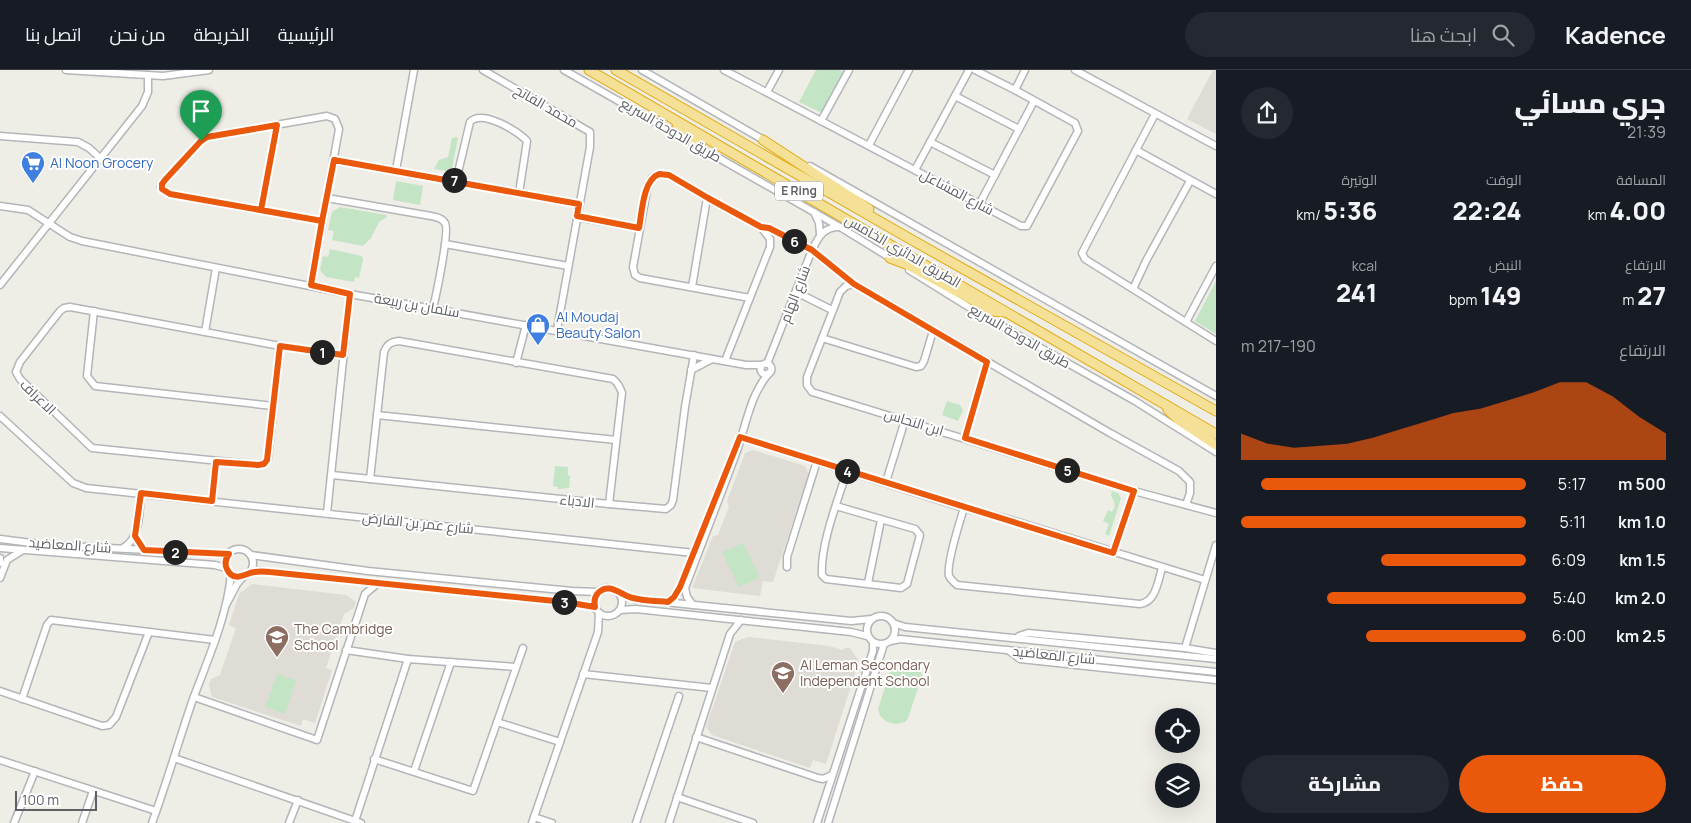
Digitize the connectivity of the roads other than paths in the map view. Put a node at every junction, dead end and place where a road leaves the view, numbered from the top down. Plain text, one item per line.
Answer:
1 (66, 70) edge
2 (209, 70) edge
3 (414, 70) edge
4 (483, 70) edge
5 (564, 70) edge
6 (589, 70) edge
7 (616, 70) edge
8 (724, 70) edge
9 (779, 70) edge
10 (849, 70) edge
11 (908, 70) edge
12 (969, 70) edge
13 (974, 70) edge
14 (1025, 70) edge
15 (1075, 70) edge
16 (643, 71) edge
17 (126, 72) edge
18 (148, 75) junction
19 (1015, 90) junction
20 (767, 92) junction
21 (955, 96) junction
22 (1034, 101) junction
23 (1155, 114) junction
24 (668, 115) junction
25 (821, 121) junction
26 (277, 125) junction
27 (1019, 129) junction
28 (0, 136) edge
29 (763, 140) junction
30 (930, 142) junction
31 (869, 145) junction
32 (1216, 146) edge
33 (701, 147) junction
34 (1136, 150) junction
35 (100, 158) junction
36 (334, 160) junction
37 (396, 170) junction
38 (915, 170) junction
39 (995, 175) junction
40 (456, 181) junction
41 (1190, 181) junction
42 (519, 193) junction
43 (1216, 194) edge
44 (327, 198) junction
45 (708, 198) junction
46 (579, 204) junction
47 (980, 204) junction
48 (0, 206) edge
49 (261, 210) junction
50 (814, 212) junction
51 (577, 216) junction
52 (322, 221) junction
53 (49, 223) junction
54 (761, 227) junction
55 (840, 227) junction
56 (639, 228) junction
57 (820, 234) junction
58 (912, 240) junction
59 (445, 244) junction
60 (812, 250) junction
61 (890, 258) junction
62 (568, 266) junction
63 (1216, 266) edge
64 (216, 268) junction
65 (854, 284) junction
66 (0, 285) edge
67 (311, 285) junction
68 (692, 287) junction
69 (1133, 289) junction
70 (796, 292) junction
71 (350, 294) junction
72 (750, 298) junction
73 (433, 308) junction
74 (832, 310) junction
75 (94, 311) junction
76 (1008, 312) junction
77 (1186, 322) junction
78 (526, 325) junction
79 (557, 330) junction
80 (933, 331) junction
81 (206, 332) junction
82 (822, 338) junction
83 (1216, 341) edge
84 (280, 346) junction
85 (343, 355) junction
86 (694, 355) junction
87 (713, 359) junction
88 (725, 361) junction
89 (987, 362) junction
90 (516, 363) junction
91 (765, 369) junction
92 (692, 370) junction
93 (1216, 396) edge
94 (1164, 403) junction
95 (273, 406) junction
96 (1216, 412) edge
97 (378, 415) junction
98 (0, 416) edge
99 (905, 420) junction
100 (1216, 434) edge
101 (740, 437) junction
102 (965, 438) junction
103 (616, 440) junction
104 (1216, 445) edge
105 (1216, 452) edge
106 (817, 461) junction
107 (216, 462) junction
108 (847, 471) junction
109 (332, 475) junction
110 (370, 479) junction
111 (886, 482) junction
112 (1134, 491) junction
113 (141, 493) junction
114 (212, 501) junction
115 (609, 504) junction
116 (1186, 505) junction
117 (836, 506) junction
118 (964, 508) junction
119 (327, 513) junction
120 (1216, 513) edge
121 (881, 520) junction
122 (135, 536) junction
123 (0, 539) edge
124 (1216, 545) edge
125 (0, 548) edge
126 (123, 549) junction
127 (24, 550) junction
128 (144, 550) junction
129 (694, 553) junction
130 (1113, 553) junction
131 (229, 554) junction
132 (251, 555) junction
133 (0, 558) edge
134 (0, 563) edge
135 (787, 566) dead end
136 (226, 568) junction
137 (1162, 568) junction
138 (231, 574) junction
139 (246, 575) junction
140 (0, 578) edge
141 (1205, 580) junction
142 (358, 581) junction
143 (378, 583) junction
144 (868, 584) junction
145 (599, 592) junction
146 (365, 594) junction
147 (620, 594) junction
148 (668, 602) junction
149 (693, 605) junction
150 (225, 606) junction
151 (597, 610) junction
152 (620, 610) junction
153 (611, 616) junction
154 (722, 618) junction
155 (872, 619) junction
156 (741, 620) junction
157 (893, 623) junction
158 (149, 632) junction
159 (598, 632) junction
160 (730, 634) junction
161 (867, 636) junction
162 (1016, 637) junction
163 (215, 640) junction
164 (891, 640) junction
165 (872, 642) junction
166 (884, 644) junction
167 (523, 648) dead end
168 (1185, 648) junction
169 (346, 650) junction
170 (1008, 650) junction
171 (1216, 653) edge
172 (408, 659) junction
173 (1216, 659) edge
174 (1112, 661) junction
175 (451, 662) junction
176 (516, 667) junction
177 (1101, 668) junction
178 (1216, 672) edge
179 (583, 674) junction
180 (1216, 680) edge
181 (712, 688) junction
182 (0, 691) edge
183 (679, 696) dead end
184 (194, 697) junction
185 (22, 699) junction
186 (497, 722) junction
187 (696, 737) junction
188 (560, 742) junction
189 (174, 758) junction
190 (374, 759) junction
191 (0, 760) edge
192 (414, 771) junction
193 (35, 772) junction
194 (832, 775) junction
195 (818, 778) junction
196 (827, 790) junction
197 (93, 792) junction
198 (676, 797) junction
199 (298, 800) junction
200 (156, 811) junction
201 (534, 820) edge
202 (358, 822) edge
203 (14, 823) edge
204 (82, 823) edge
205 (152, 823) edge
206 (289, 823) edge
207 (552, 823) edge
208 (636, 823) edge
209 (669, 823) edge
210 (753, 823) edge
211 (817, 823) edge
212 (828, 823) edge

1 - 17 street
2 - 18 street
3 - 37 street
4 - 46 street, محمد الفاتح
5 - 33 street, طريق الدوحة السريع
6 - 24 highway, الطريق الدائري الخامس / E Ring
7 - 58 highway, الطريق الدائري الخامس / E Ring
8 - 20 street, شارع المشاعل
9 - 20 street
10 - 25 street
11 - 31 street
12 - 21 street
13 - 19 street, شارع المشاعل
14 - 19 street
15 - 23 street
16 - 29 street
17 - 18 street
18 - 35 street
19 - 22 street, شارع المشاعل
20 - 25 street, شارع المشاعل
21 - 27 street
21 - 30 street
22 - 27 street
22 - 47 street, شارع المشاعل
23 - 32 street
23 - 34 street
24 - 33 highway
24 - 76 highway, الطريق الدائري الخامس / E Ring
25 - 31 street, شارع المشاعل
26 - 36 street
26 - 49 street
26 - 49 street
27 - 39 street
28 - 35 street
29 - 58 highway
29 - 93 street
30 - 38 street
30 - 39 street
31 - 38 street, شارع المشاعل
33 - 50 street, طريق الدوحة السريع
34 - 41 street
34 - 69 street
35 - 53 street
36 - 37 street
36 - 44 street
37 - 40 street
38 - 47 street, شارع المشاعل
39 - 47 street
40 - 42 street
40 - 42 street
41 - 43 street
41 - 69 street
42 - 46 street
44 - 52 street
44 - 59 street
45 - 54 street
45 - 56 street
45 - 68 street
46 - 51 street, محمد الفاتح
48 - 53 street, سلمان بن ربيعة
49 - 52 street
50 - 55 street, طريق الدوحة السريع
50 - 57 street
51 - 56 street
51 - 62 street, محمد الفاتح
52 - 67 street
53 - 64 street, سلمان بن ربيعة
53 - 66 street
54 - 60 street
54 - 72 street
55 - 57 street
55 - 61 street, طريق الدوحة السريع
56 - 68 street
57 - 60 street, شارع الهام
58 - 96 highway, الطريق الدائري الخامس / E Ring
59 - 62 street
59 - 73 street
60 - 65 street
60 - 70 street, شارع الهام
61 - 76 highway
61 - 105 street, طريق الدوحة السريع
62 - 79 street, محمد الفاتح
63 - 77 street
64 - 67 street, سلمان بن ربيعة
64 - 81 street
65 - 74 street, ابن النحاس
65 - 80 street
67 - 71 street, سلمان بن ربيعة
68 - 72 street
69 - 77 street
70 - 74 street
70 - 91 street, شارع الهام
71 - 73 street, سلمان بن ربيعة
71 - 85 street
72 - 88 street
73 - 78 street, سلمان بن ربيعة
74 - 82 street, ابن النحاس
75 - 81 street, الاعراف
75 - 95 street
75 - 107 street, الاعراف
76 - 94 highway, الطريق الدائري الخامس / E Ring
77 - 83 street
78 - 79 street, سلمان بن ربيعة
78 - 90 street
79 - 86 street, سلمان بن ربيعة
80 - 82 street
80 - 89 street
81 - 84 street, الاعراف
82 - 99 street, ابن النحاس
84 - 85 street, الاعراف
84 - 95 street, الاعراف
85 - 109 street
86 - 87 street, سلمان بن ربيعة
86 - 92 street, الادباء
87 - 88 street, سلمان بن ربيعة
87 - 92 street
88 - 91 street, سلمان بن ربيعة
89 - 102 street
89 - 116 street
90 - 97 street
90 - 103 street
91 - 101 street
92 - 115 street, الادباء
94 - 100 highway, الطريق الدائري الخامس / E Ring
94 - 104 highway
95 - 107 street, الاعراف
97 - 103 street
97 - 110 street
98 - 113 street, شارع عمر بن الفارض
99 - 102 street, ابن النحاس
99 - 111 street
101 - 106 street
101 - 129 street
101 - 149 street
102 - 112 street, ابن النحاس
103 - 115 street
106 - 108 street
106 - 135 street
107 - 114 street
108 - 111 street
108 - 117 street
109 - 110 street, الادباء
109 - 119 street
110 - 115 street, الادباء
111 - 118 street
112 - 116 street, ابن النحاس
112 - 130 street
113 - 114 street, شارع عمر بن الفارض
113 - 122 street
114 - 119 street, شارع عمر بن الفارض
116 - 120 street, ابن النحاس
117 - 121 street
117 - 144 street
118 - 130 street
118 - 137 street
119 - 129 street, شارع عمر بن الفارض
121 - 144 street
121 - 144 street
122 - 126 street
122 - 128 street
123 - 126 street, شارع المعاضيد
124 - 141 street
125 - 127 street, شارع المعاضيد
126 - 128 street, شارع المعاضيد
127 - 136 street, شارع المعاضيد
127 - 140 street
128 - 131 street, شارع المعاضيد
129 - 148 street
130 - 137 street
131 - 132 street
131 - 136 street
132 - 139 street
132 - 145 street
133 - 134 street
136 - 138 street
137 - 141 street
138 - 139 street
138 - 150 street
139 - 142 street
139 - 150 street
141 - 168 street
142 - 143 street
142 - 146 street
143 - 146 street
143 - 151 street
145 - 147 street
145 - 151 street
146 - 169 street
147 - 148 street
147 - 152 street
148 - 149 street
149 - 155 street
150 - 163 street
151 - 153 street
151 - 159 street
152 - 153 street
152 - 154 street
153 - 159 street
154 - 156 street
154 - 160 street
155 - 157 street
155 - 161 street
156 - 160 street
156 - 161 street
157 - 162 street, شارع المعاضيد
157 - 164 street
158 - 163 street
158 - 185 street
158 - 185 street
159 - 179 street
160 - 181 street
161 - 165 street
162 - 168 street
162 - 173 street, شارع المعاضيد
163 - 184 street
164 - 166 street
164 - 170 street, شارع المعاضيد
165 - 166 street
165 - 194 street
166 - 212 street
167 - 176 street
168 - 171 street
169 - 172 street
169 - 184 street
170 - 174 street, شارع المعاضيد
170 - 177 street
172 - 175 street
172 - 190 street
174 - 177 street
174 - 178 street, شارع المعاضيد
175 - 176 street
175 - 192 street
176 - 186 street
177 - 180 street
179 - 181 street
179 - 188 street
181 - 187 street
182 - 185 street
183 - 208 street
184 - 189 street
186 - 188 street
186 - 192 street
187 - 195 street
187 - 198 street
188 - 201 street
189 - 199 street
189 - 200 street
190 - 192 street
190 - 202 street
191 - 193 street
193 - 197 street
193 - 203 street
194 - 195 street
194 - 196 street
195 - 196 street
196 - 211 street
197 - 200 street
197 - 204 street
198 - 209 street
198 - 210 street
199 - 202 street
199 - 206 street
200 - 205 street
201 - 207 street

